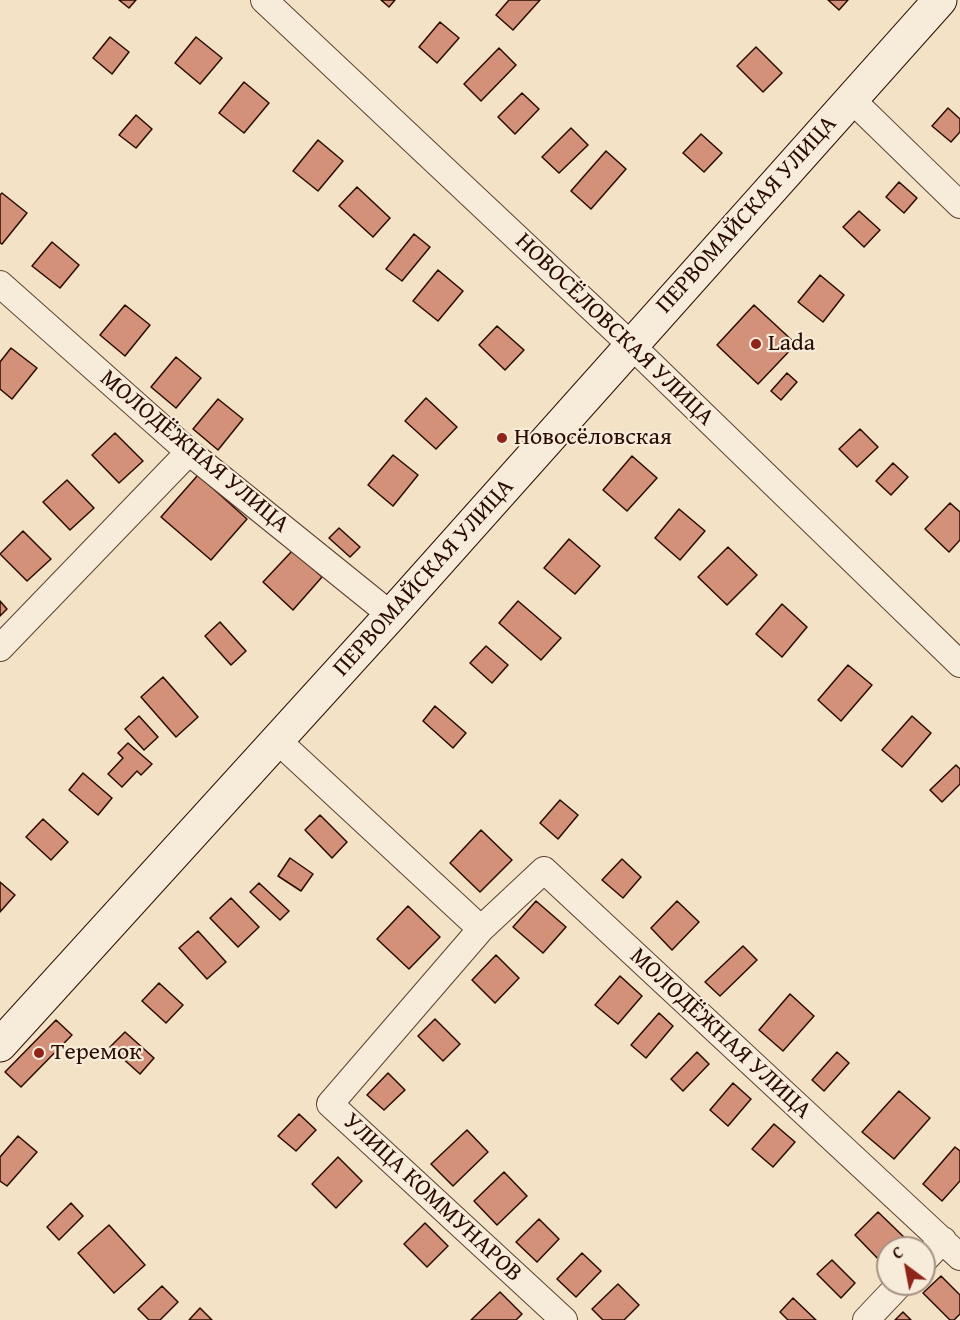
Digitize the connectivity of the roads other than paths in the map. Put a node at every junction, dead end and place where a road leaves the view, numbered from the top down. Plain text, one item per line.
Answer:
1 (264, 0) edge
2 (940, 0) edge
3 (851, 99) junction
4 (960, 205) edge
5 (0, 284) edge
6 (631, 345) junction
7 (189, 452) junction
8 (392, 615) junction
9 (0, 648) edge
10 (960, 664) edge
11 (277, 740) junction
12 (481, 929) junction
13 (0, 1045) edge
14 (951, 1248) edge
15 (936, 1255) edge
16 (889, 1296) edge
17 (564, 1320) edge
18 (866, 1320) edge

1 - 6 street, НОВОСЁЛОВСКАЯ УЛИЦА
2 - 3 main road, ПЕРВОМАЙСКАЯ УЛИЦА
3 - 4 street
3 - 6 main road, ПЕРВОМАЙСКАЯ УЛИЦА
5 - 7 street, МОЛОДЁЖНАЯ УЛИЦА
6 - 8 main road, ПЕРВОМАЙСКАЯ УЛИЦА
6 - 10 street, НОВОСЁЛОВСКАЯ УЛИЦА
7 - 8 street, МОЛОДЁЖНАЯ УЛИЦА
7 - 9 street
8 - 11 main road, ПЕРВОМАЙСКАЯ УЛИЦА
11 - 12 street
11 - 13 main road, ПЕРВОМАЙСКАЯ УЛИЦА
12 - 14 street, МОЛОДЁЖНАЯ УЛИЦА
12 - 17 street, УЛИЦА КОММУНАРОВ
14 - 15 street
16 - 18 street

